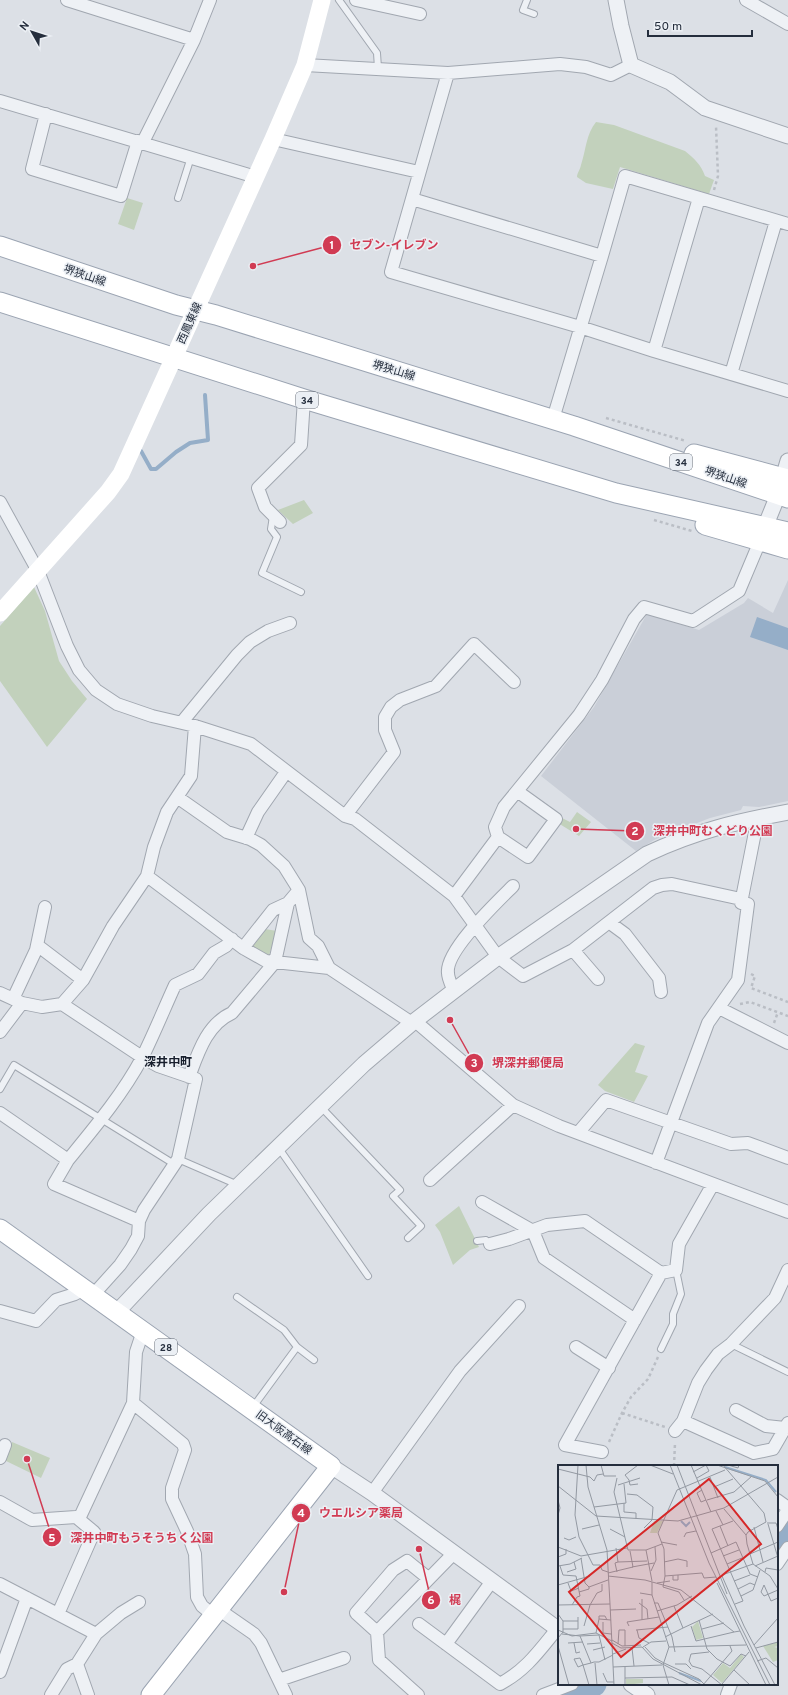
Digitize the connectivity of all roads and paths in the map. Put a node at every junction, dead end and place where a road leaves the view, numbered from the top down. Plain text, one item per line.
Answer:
1 (67, 0) edge
2 (210, 0) edge
3 (322, 0) edge
4 (339, 0) edge
5 (356, 0) edge
6 (527, 0) edge
7 (616, 0) edge
8 (746, 0) edge
9 (92, 4) edge
10 (420, 14) dead end
11 (534, 14) dead end
12 (788, 24) edge
13 (194, 40) junction
14 (305, 65) junction
15 (631, 65) junction
16 (378, 68) junction
17 (448, 73) junction
18 (0, 101) edge
19 (715, 112) junction
20 (46, 114) junction
21 (788, 136) edge
22 (273, 139) junction
23 (141, 142) junction
24 (190, 157) junction
25 (420, 172) junction
26 (256, 176) junction
27 (178, 198) dead end
28 (412, 200) junction
29 (705, 200) junction
30 (782, 222) edge
31 (0, 246) edge
32 (602, 256) junction
33 (0, 302) edge
34 (195, 310) junction
35 (580, 327) junction
36 (654, 351) junction
37 (174, 357) junction
38 (732, 374) junction
39 (788, 391) edge
40 (304, 399) junction
41 (553, 419) junction
42 (785, 482) edge
43 (0, 502) edge
44 (277, 519) joint
45 (788, 532) edge
46 (762, 534) junction
47 (788, 549) edge
48 (38, 571) junction
49 (302, 592) dead end
50 (0, 613) edge
51 (290, 623) dead end
52 (514, 682) dead end
53 (182, 722) junction
54 (195, 726) junction
55 (286, 772) junction
56 (517, 791) junction
57 (177, 797) junction
58 (788, 812) edge
59 (345, 816) junction
60 (758, 817) junction
61 (498, 837) junction
62 (246, 838) junction
63 (147, 876) junction
64 (513, 886) dead end
65 (299, 890) junction
66 (454, 896) junction
67 (741, 899) junction
68 (288, 903) junction
69 (46, 907) dead end
70 (610, 923) junction
71 (476, 925) junction
72 (232, 939) junction
73 (37, 945) junction
74 (243, 948) junction
75 (573, 950) junction
76 (498, 956) junction
77 (275, 962) junction
78 (329, 968) junction
79 (739, 970) junction
80 (598, 979) dead end
81 (83, 980) junction
82 (454, 991) junction
83 (661, 992) dead end
84 (0, 993) edge
85 (17, 1001) junction
86 (788, 1002) edge
87 (62, 1004) junction
88 (719, 1008) junction
89 (788, 1016) edge
90 (414, 1022) junction
91 (0, 1032) edge
92 (788, 1043) edge
93 (142, 1057) junction
94 (189, 1077) junction
95 (0, 1089) edge
96 (320, 1106) junction
97 (513, 1106) junction
98 (0, 1113) edge
99 (102, 1119) junction
100 (671, 1123) junction
101 (578, 1134) junction
102 (277, 1146) junction
103 (788, 1158) edge
104 (68, 1160) junction
105 (176, 1162) junction
106 (656, 1162) junction
107 (430, 1180) dead end
108 (713, 1184) junction
109 (238, 1185) junction
110 (482, 1202) dead end
111 (788, 1212) edge
112 (139, 1221) junction
113 (0, 1229) edge
114 (533, 1231) junction
115 (408, 1238) dead end
116 (477, 1242) dead end
117 (490, 1244) joint
118 (676, 1270) junction
119 (788, 1270) edge
120 (661, 1273) junction
121 (368, 1276) dead end
122 (88, 1292) junction
123 (237, 1297) dead end
124 (519, 1306) dead end
125 (0, 1311) edge
126 (117, 1312) junction
127 (635, 1320) junction
128 (143, 1331) junction
129 (731, 1344) junction
130 (297, 1347) junction
131 (576, 1348) dead end
132 (661, 1349) joint
133 (314, 1360) dead end
134 (609, 1368) junction
135 (788, 1372) edge
136 (133, 1403) junction
137 (252, 1408) junction
138 (736, 1410) dead end
139 (622, 1413) junction
140 (683, 1421) junction
141 (787, 1426) edge
142 (675, 1431) junction
143 (5, 1445) dead end
144 (602, 1452) joint
145 (0, 1458) edge
146 (674, 1465) edge
147 (331, 1466) junction
148 (372, 1493) junction
149 (778, 1501) edge
150 (0, 1502) edge
151 (788, 1509) edge
152 (79, 1520) junction
153 (778, 1524) edge
154 (454, 1553) junction
155 (428, 1578) junction
156 (492, 1581) junction
157 (0, 1584) edge
158 (27, 1598) junction
159 (139, 1602) dead end
160 (216, 1612) junction
161 (58, 1614) junction
162 (419, 1624) dead end
163 (558, 1629) edge
164 (376, 1632) junction
165 (96, 1634) junction
166 (446, 1644) junction
167 (344, 1658) dead end
168 (77, 1664) junction
169 (0, 1672) edge
170 (279, 1680) junction
171 (569, 1685) edge
172 (632, 1685) edge
173 (731, 1685) edge
174 (51, 1695) edge
175 (88, 1695) edge
176 (151, 1695) edge
177 (286, 1695) edge
178 (418, 1695) edge
179 (543, 1695) edge
180 (647, 1695) edge
181 (727, 1695) edge

1 - 9 street
2 - 13 street
3 - 14 main road, 西鳳東線
4 - 16 lane
5 - 10 street
6 - 11 lane
7 - 15 street
8 - 12 street
9 - 13 street
13 - 23 street
14 - 16 street
14 - 22 main road, 西鳳東線
15 - 17 street
15 - 19 street
16 - 17 street
17 - 25 street
18 - 20 street
19 - 21 street
19 - 29 path
20 - 23 street
20 - 23 street
22 - 25 street
22 - 26 main road, 西鳳東線
23 - 24 street
24 - 26 street
24 - 27 lane
25 - 28 street
26 - 34 main road, 西鳳東線
28 - 32 street
28 - 35 street
29 - 30 street
29 - 32 street
29 - 36 street
30 - 38 street
31 - 34 main road, 堺狭山線
32 - 35 street
33 - 37 main road, 34
34 - 37 main road, 西鳳東線
34 - 41 main road, 堺狭山線
35 - 36 street
35 - 41 street
36 - 38 street
37 - 40 main road, 34
37 - 48 main road, 西鳳東線
38 - 39 street
40 - 44 street
40 - 46 main road, 34
41 - 42 main road, 堺狭山線
42 - 46 street
43 - 48 street
44 - 49 lane
45 - 46 main road
46 - 47 main road
46 - 56 street
48 - 50 main road, 西鳳東線
48 - 53 street
51 - 53 street
52 - 59 street
53 - 54 street
54 - 55 street
54 - 57 street
55 - 59 street
55 - 62 street
56 - 61 street
56 - 61 street
57 - 62 street
57 - 63 street
58 - 60 street
59 - 66 street
60 - 67 street
60 - 76 street
61 - 66 street
62 - 65 street
63 - 72 street
63 - 81 street
64 - 71 street
65 - 68 street
65 - 78 street
66 - 71 street
67 - 70 street
67 - 79 street
68 - 74 street
68 - 77 street
69 - 73 street
70 - 75 street
70 - 83 street
71 - 76 street
71 - 82 street
72 - 74 street
72 - 93 street
73 - 81 street
73 - 85 street
74 - 77 street
75 - 76 street
75 - 80 street
76 - 82 street
77 - 78 street
77 - 94 street
78 - 90 street
79 - 86 path
79 - 88 street
81 - 87 street
82 - 90 street
84 - 85 street
85 - 87 street
85 - 91 street
87 - 93 street
88 - 89 path
88 - 92 street
88 - 100 street
90 - 96 street
90 - 97 street
93 - 94 street
93 - 99 street
94 - 105 street
95 - 99 lane
96 - 102 street
96 - 115 lane
97 - 101 street
97 - 107 street
98 - 104 street
99 - 104 street
99 - 105 lane
100 - 101 street
100 - 103 street
100 - 106 street
101 - 106 street
102 - 109 street
102 - 121 lane
104 - 112 street
105 - 109 lane
105 - 112 street
106 - 108 street
108 - 111 street
108 - 118 street
109 - 126 street
110 - 114 street
112 - 122 street
113 - 122 main road, 旧大阪高石線 / 28
114 - 117 street
114 - 120 street
114 - 127 street
116 - 117 lane
118 - 120 street
118 - 132 lane
119 - 129 street
120 - 127 street
122 - 125 street
122 - 126 main road, 旧大阪高石線 / 28
123 - 130 lane
124 - 148 street
126 - 128 main road, 旧大阪高石線 / 28
127 - 134 street
128 - 136 street
128 - 137 main road, 旧大阪高石線 / 28
129 - 135 lane
129 - 140 street
130 - 133 lane
130 - 137 lane
131 - 134 street
132 - 139 path
134 - 144 street
136 - 152 street
136 - 160 street
137 - 147 main road, 旧大阪高石線 / 28
138 - 141 street
139 - 142 path
139 - 144 path
140 - 141 street
140 - 142 street
142 - 146 path
143 - 145 street
147 - 148 street
147 - 160 main road
148 - 154 street
149 - 151 street
150 - 152 street
151 - 153 street
152 - 161 street
154 - 155 street
154 - 156 street
155 - 164 street
155 - 164 street
156 - 163 street
156 - 166 street
157 - 158 street
158 - 161 street
158 - 169 street
159 - 165 street
160 - 170 street
160 - 176 main road
161 - 165 street
162 - 166 street
163 - 166 street
164 - 178 street
165 - 168 street
167 - 170 street
168 - 174 street
168 - 175 street
170 - 177 street
171 - 179 street
172 - 180 street
173 - 181 street

